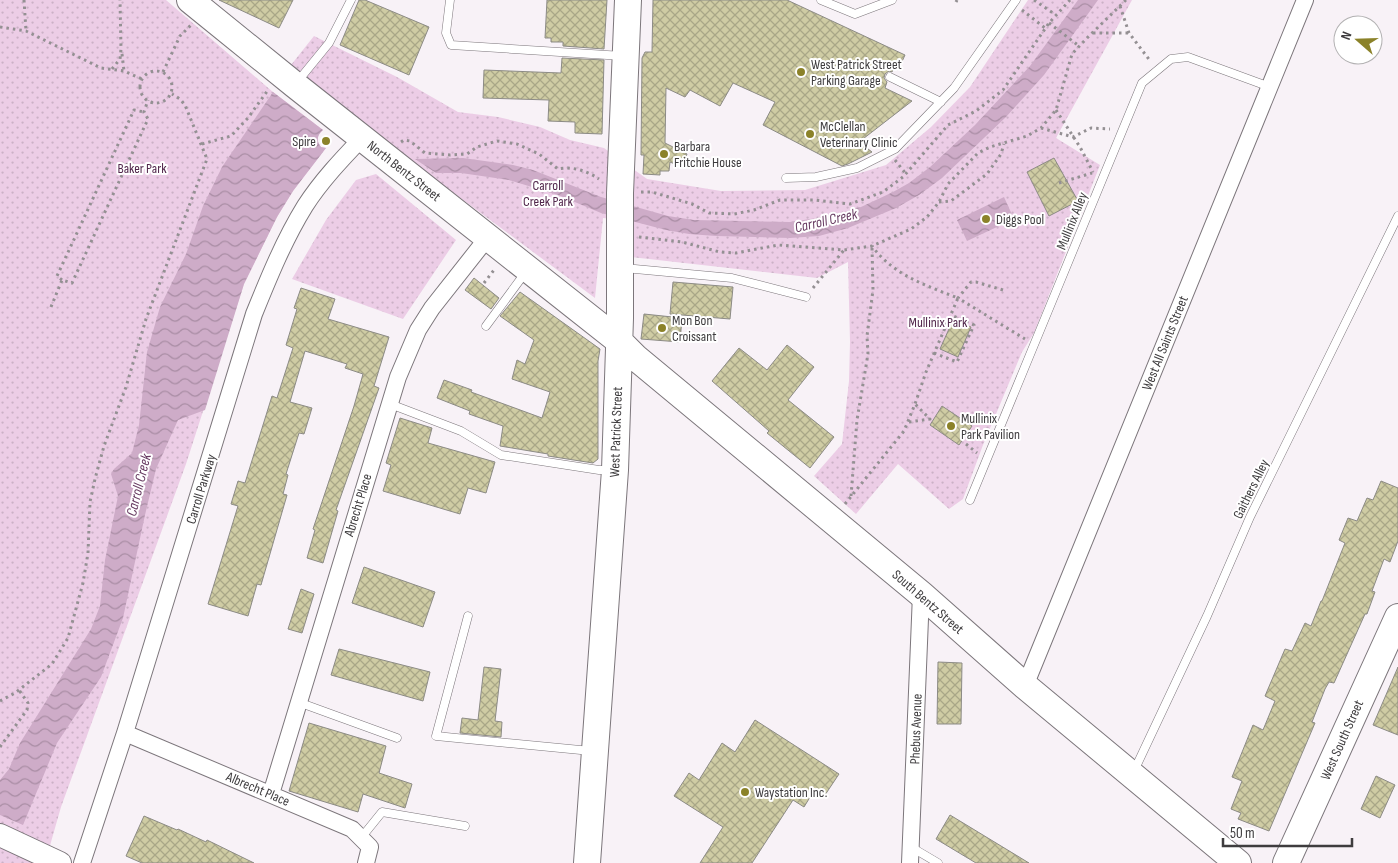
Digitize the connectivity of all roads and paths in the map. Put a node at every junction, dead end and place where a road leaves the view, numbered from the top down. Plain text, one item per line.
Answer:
1 (24, 0) edge
2 (120, 0) edge
3 (351, 0) edge
4 (450, 0) edge
5 (628, 0) edge
6 (821, 0) edge
7 (892, 0) edge
8 (1034, 0) edge
9 (1126, 0) edge
10 (1305, 0) edge
11 (1015, 2) edge
12 (192, 6) edge
13 (1120, 6) junction
14 (1056, 15) dead end
15 (1049, 23) dead end
16 (0, 27) edge
17 (1045, 28) dead end
18 (26, 31) junction
19 (1092, 33) junction
20 (1129, 33) junction
21 (1079, 46) junction
22 (122, 49) junction
23 (625, 57) junction
24 (111, 69) junction
25 (124, 71) junction
26 (1156, 71) junction
27 (163, 72) junction
28 (890, 77) dead end
29 (142, 79) junction
30 (282, 86) junction
31 (1270, 87) junction
32 (172, 94) junction
33 (148, 100) junction
34 (941, 102) junction
35 (1056, 110) junction
36 (144, 112) junction
37 (1041, 128) junction
38 (1123, 130) junction
39 (1073, 137) junction
40 (362, 138) junction
41 (1004, 143) junction
42 (202, 144) junction
43 (398, 144) dead end
44 (1106, 169) junction
45 (1093, 173) junction
46 (786, 178) dead end
47 (1059, 183) dead end
48 (611, 188) junction
49 (939, 202) junction
50 (1398, 216) edge
51 (631, 236) junction
52 (488, 237) junction
53 (872, 246) junction
54 (844, 250) junction
55 (497, 266) dead end
56 (619, 268) junction
57 (528, 269) junction
58 (62, 280) junction
59 (484, 283) dead end
60 (1003, 290) dead end
61 (806, 297) joint
62 (958, 298) junction
63 (51, 307) dead end
64 (951, 316) junction
65 (486, 326) dead end
66 (619, 340) junction
67 (1034, 345) junction
68 (934, 353) junction
69 (389, 404) junction
70 (915, 404) junction
71 (908, 422) junction
72 (615, 470) junction
73 (851, 496) junction
74 (970, 500) dead end
75 (843, 507) dead end
76 (921, 594) junction
77 (468, 616) dead end
78 (1398, 617) edge
79 (1025, 686) junction
80 (19, 690) junction
81 (0, 701) edge
82 (298, 702) junction
83 (125, 733) junction
84 (397, 738) dead end
85 (0, 747) edge
86 (595, 751) junction
87 (1132, 775) junction
88 (271, 794) junction
89 (465, 826) dead end
90 (8, 838) edge
91 (360, 838) junction
92 (910, 855) edge
93 (60, 863) edge
94 (82, 863) edge
95 (366, 863) edge
96 (588, 863) edge
97 (938, 863) edge
98 (1238, 863) edge
99 (1286, 863) edge

1 - 18 path
2 - 22 path
3 - 30 lane
4 - 23 lane
5 - 23 main road, West Patrick Street
6 - 7 lane
8 - 14 path
9 - 13 path
10 - 31 street, West All Saints Street
11 - 17 path
11 - 34 lane
12 - 27 path
12 - 30 main road, North Bentz Street
13 - 19 path
13 - 20 path
15 - 21 path
16 - 18 path
18 - 24 path
19 - 20 path
19 - 21 path
20 - 26 path
21 - 35 path
22 - 24 path
22 - 25 path
23 - 48 main road, West Patrick Street
24 - 25 path
25 - 29 path
26 - 31 lane, Mullinix Alley
26 - 38 lane, Mullinix Alley
27 - 29 path
27 - 32 path
28 - 34 lane
29 - 33 path
30 - 40 main road, North Bentz Street
30 - 42 path
31 - 79 street, West All Saints Street
32 - 33 path
32 - 42 path
33 - 36 path
34 - 46 lane
35 - 37 path
35 - 39 path
36 - 58 path
36 - 58 path
37 - 39 path
37 - 41 path
38 - 39 path
38 - 44 lane, Mullinix Alley
39 - 45 path
40 - 52 main road, North Bentz Street
40 - 83 street, Carroll Parkway
41 - 49 path
41 - 49 path
42 - 80 path
43 - 48 path
44 - 45 path
44 - 67 lane, Mullinix Alley
45 - 47 path
48 - 51 main road, West Patrick Street
49 - 53 path
50 - 87 lane, Gaithers Alley
51 - 54 path
51 - 56 main road, West Patrick Street
52 - 57 main road, North Bentz Street
52 - 69 street, Abrecht Place
53 - 54 path
53 - 62 path
53 - 73 path
54 - 61 path
55 - 59 path
56 - 61 lane
56 - 66 main road, West Patrick Street
57 - 65 lane
57 - 66 main road, North Bentz Street
58 - 63 path
60 - 62 path
62 - 64 path
62 - 67 path
64 - 68 path
64 - 68 path
66 - 72 main road, West Patrick Street
66 - 76 main road, South Bentz Street
67 - 74 lane, Mullinix Alley
68 - 70 path
69 - 72 lane
69 - 82 street, Abrecht Place
70 - 71 path
70 - 71 path
71 - 73 path
72 - 86 main road, West Patrick Street
73 - 75 path
76 - 79 main road, South Bentz Street
76 - 92 street, Phebus Avenue
77 - 86 lane
78 - 99 main road, West South Street
79 - 87 main road, South Bentz Street
80 - 81 path
80 - 85 path
82 - 84 lane
82 - 88 street, Abrecht Place
83 - 88 street, Albrecht Place
83 - 94 street, Carroll Parkway
86 - 96 main road, West Patrick Street
87 - 98 main road, South Bentz Street
88 - 91 street, Albrecht Place
89 - 91 lane
90 - 93 street
91 - 95 street
92 - 97 lane

